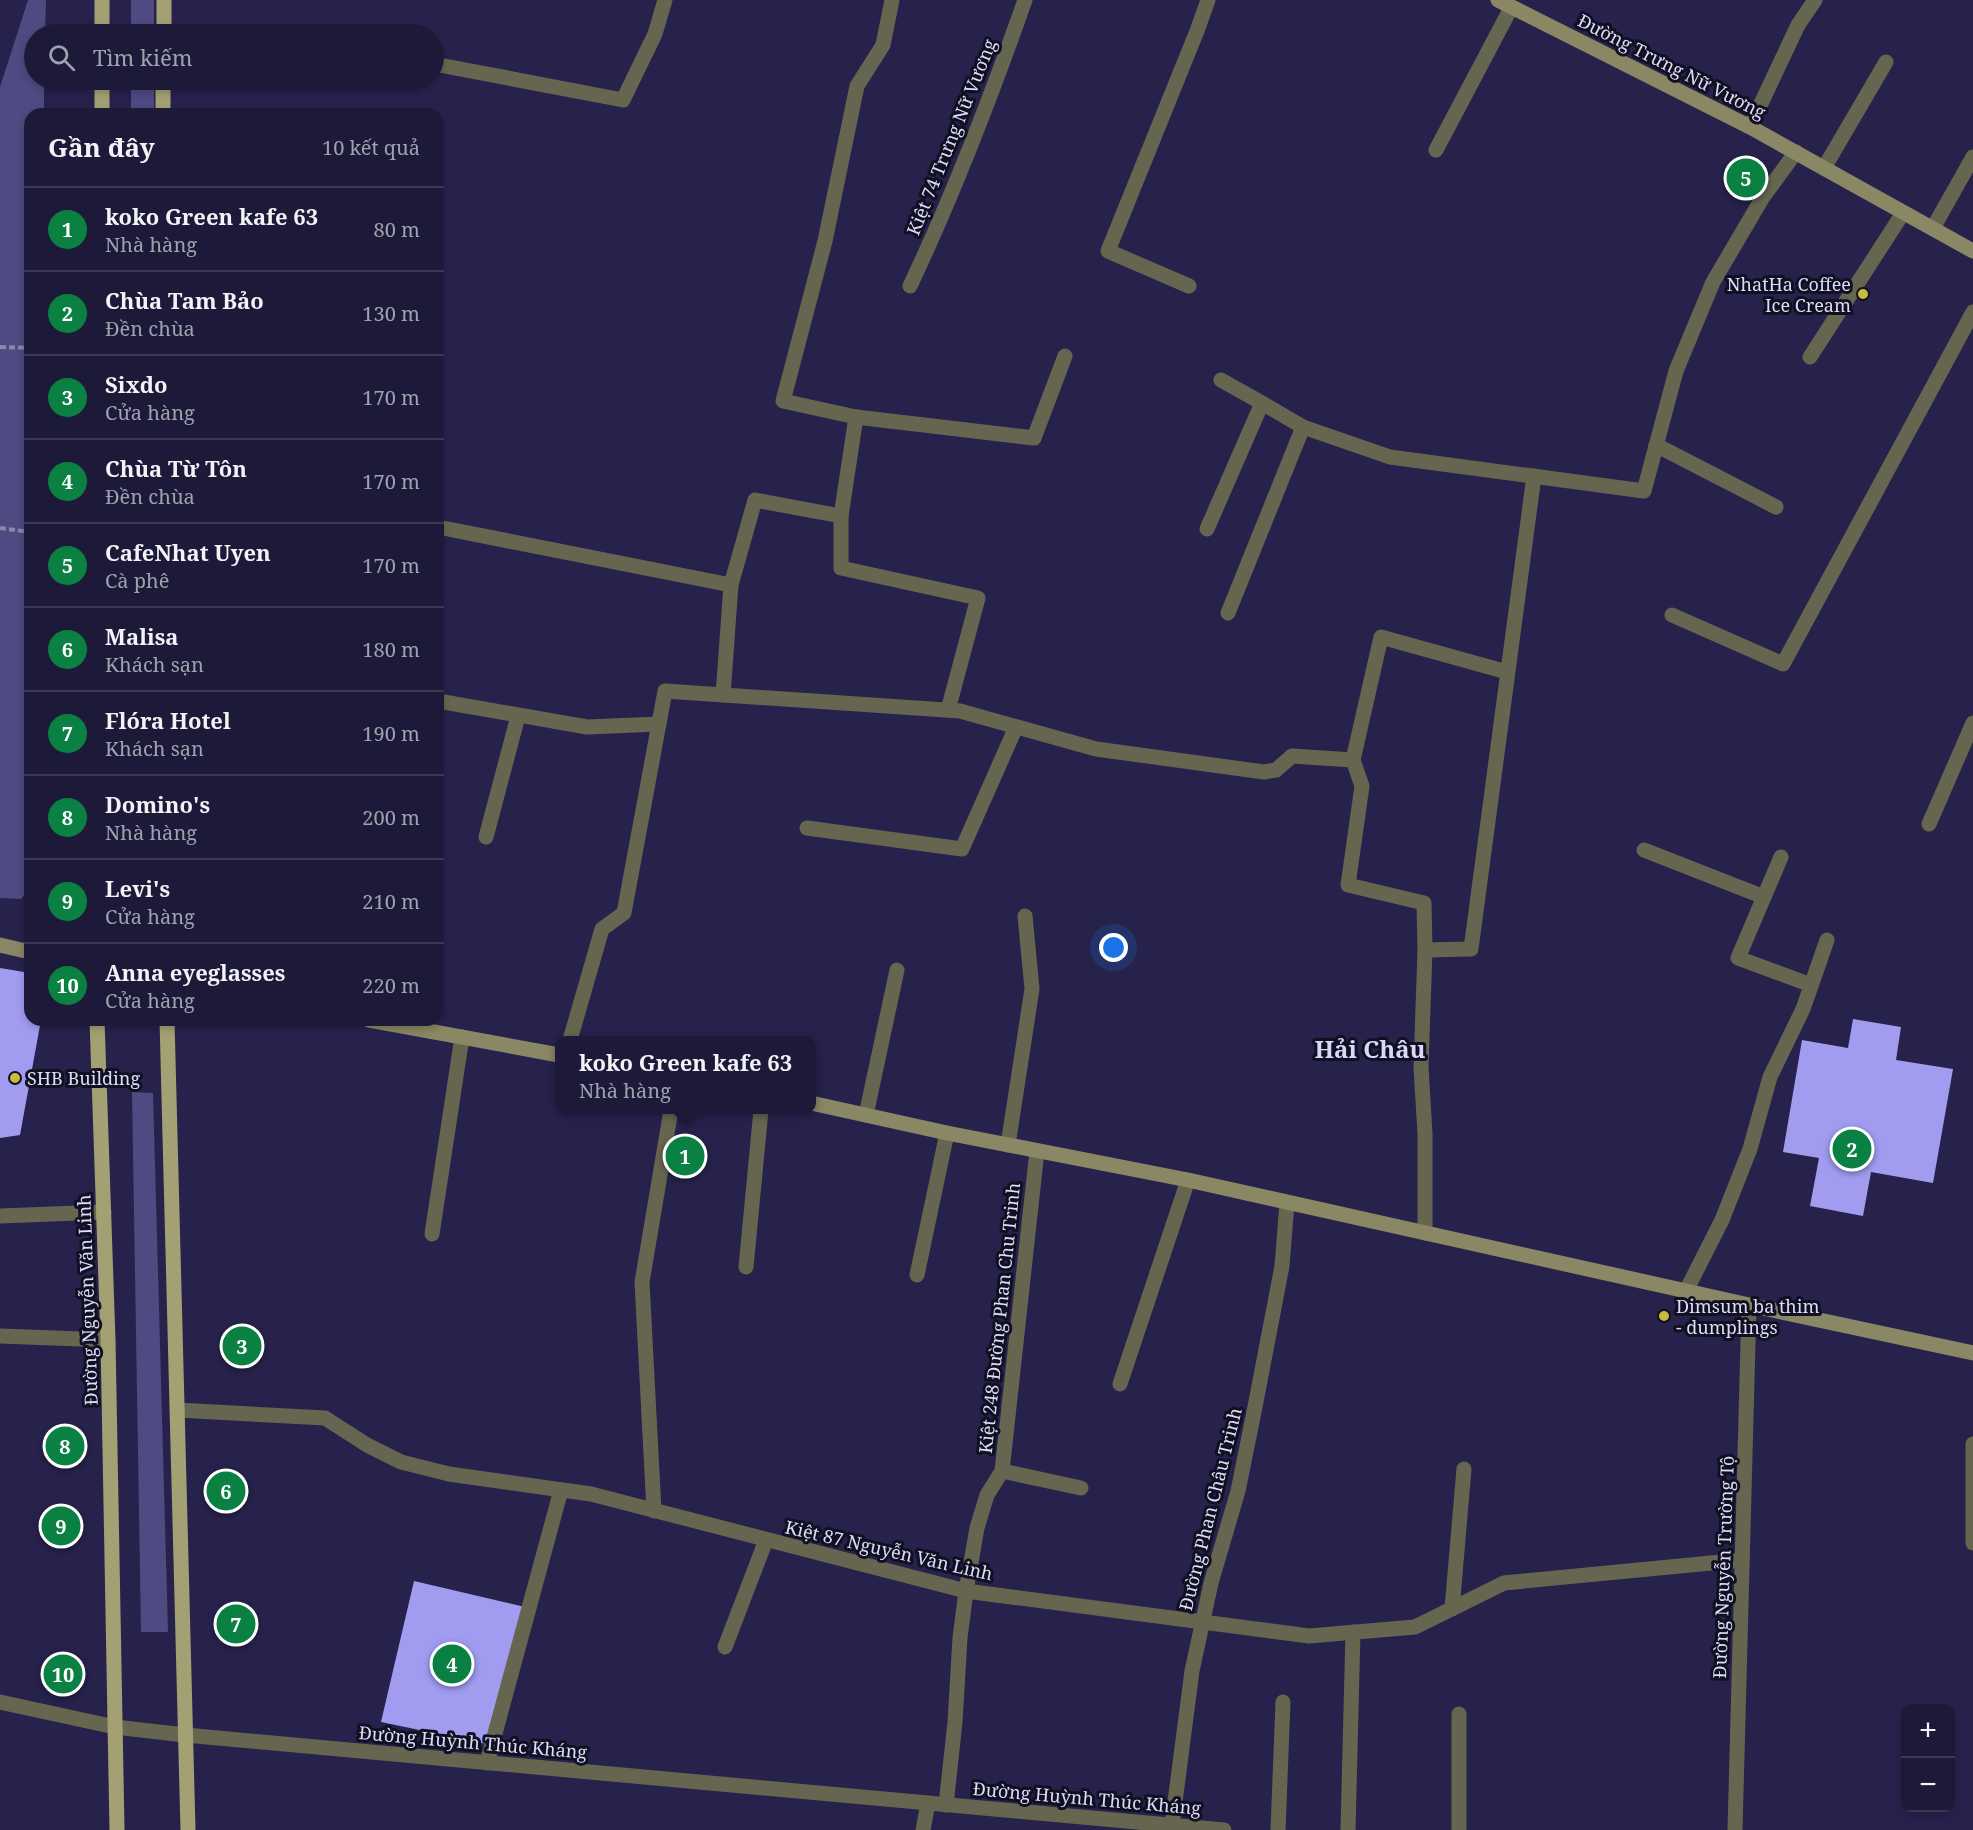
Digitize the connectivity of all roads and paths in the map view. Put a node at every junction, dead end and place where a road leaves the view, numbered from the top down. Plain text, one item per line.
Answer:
1 (102, 0) edge
2 (164, 0) edge
3 (665, 0) edge
4 (892, 0) edge
5 (1025, 0) edge
6 (1208, 0) edge
7 (1815, 0) edge
8 (1504, 4) edge
9 (102, 24) edge
10 (164, 24) edge
11 (1886, 62) dead end
12 (444, 66) edge
13 (102, 90) edge
14 (164, 90) edge
15 (102, 108) edge
16 (163, 108) edge
17 (1750, 127) junction
18 (1436, 150) dead end
19 (1796, 152) junction
20 (1973, 157) edge
21 (1824, 168) junction
22 (1903, 213) junction
23 (1933, 228) junction
24 (1973, 251) edge
25 (910, 286) dead end
26 (1189, 286) dead end
27 (1973, 312) edge
28 (0, 347) edge
29 (24, 348) edge
30 (1065, 357) dead end
31 (1810, 357) dead end
32 (1221, 380) dead end
33 (1262, 403) junction
34 (856, 417) junction
35 (1303, 427) junction
36 (1656, 445) junction
37 (1534, 476) junction
38 (1776, 507) dead end
39 (841, 516) junction
40 (0, 528) edge
41 (444, 528) edge
42 (1207, 529) dead end
43 (24, 531) edge
44 (731, 585) junction
45 (1228, 613) dead end
46 (1672, 615) dead end
47 (1508, 672) junction
48 (723, 695) junction
49 (444, 702) edge
50 (948, 710) junction
51 (518, 716) junction
52 (1973, 723) edge
53 (659, 724) junction
54 (1016, 727) junction
55 (1353, 760) junction
56 (1929, 824) dead end
57 (807, 828) dead end
58 (486, 837) dead end
59 (1644, 850) dead end
60 (1781, 857) dead end
61 (1764, 897) junction
62 (1025, 916) dead end
63 (1827, 940) dead end
64 (0, 945) edge
65 (1425, 950) junction
66 (24, 951) edge
67 (897, 970) dead end
68 (1810, 985) junction
69 (97, 1026) edge
70 (167, 1026) edge
71 (402, 1026) edge
72 (571, 1036) edge
73 (462, 1037) junction
74 (555, 1054) edge
75 (816, 1104) edge
76 (670, 1114) edge
77 (761, 1114) edge
78 (866, 1115) junction
79 (947, 1134) junction
80 (1008, 1145) junction
81 (1037, 1151) junction
82 (1188, 1180) junction
83 (1287, 1203) junction
84 (104, 1212) junction
85 (0, 1216) edge
86 (1425, 1233) junction
87 (432, 1234) dead end
88 (746, 1267) dead end
89 (917, 1275) dead end
90 (1686, 1291) junction
91 (1749, 1305) junction
92 (0, 1336) edge
93 (108, 1340) junction
94 (1973, 1353) edge
95 (1120, 1384) dead end
96 (177, 1410) junction
97 (1973, 1444) edge
98 (1464, 1469) dead end
99 (1002, 1472) junction
100 (1081, 1488) dead end
101 (561, 1490) junction
102 (654, 1511) junction
103 (765, 1540) junction
104 (1973, 1544) edge
105 (1742, 1560) junction
106 (966, 1592) junction
107 (1452, 1609) junction
108 (1203, 1622) junction
109 (1353, 1632) junction
110 (725, 1647) dead end
111 (0, 1702) edge
112 (1283, 1702) dead end
113 (1459, 1714) dead end
114 (115, 1727) junction
115 (185, 1735) junction
116 (487, 1763) junction
117 (928, 1803) junction
118 (946, 1805) junction
119 (1172, 1825) junction
120 (1152, 1827) edge
121 (117, 1830) edge
122 (188, 1830) edge
123 (923, 1830) edge
124 (1224, 1830) edge
125 (1278, 1830) edge
126 (1348, 1830) edge
127 (1459, 1830) edge
128 (1734, 1830) edge

1 - 9 main road
2 - 10 main road
3 - 12 street
4 - 34 street
5 - 25 street, Kiệt 74 Trưng Nữ Vương
6 - 26 street
7 - 17 street
8 - 17 street, Đường Trưng Nữ Vương
8 - 18 street
11 - 21 street
13 - 15 main road
14 - 16 main road
17 - 19 street, Đường Trưng Nữ Vương
19 - 21 street, Đường Trưng Nữ Vương
19 - 36 street
20 - 23 street
21 - 22 street, Đường Trưng Nữ Vương
22 - 23 street, Đường Trưng Nữ Vương
22 - 31 street
23 - 24 street, Đường Trưng Nữ Vương
27 - 46 street
28 - 29 path
30 - 34 street
32 - 33 street
33 - 35 street
33 - 42 street
34 - 39 street
35 - 37 street
35 - 45 street
36 - 37 street
36 - 38 street
37 - 47 street
39 - 44 street
39 - 50 street
40 - 43 path
41 - 44 street
44 - 48 street
47 - 55 street
47 - 65 street
48 - 50 street
48 - 53 street
49 - 51 street
50 - 54 street
51 - 53 street
51 - 58 street
52 - 56 street
53 - 72 street
54 - 55 street
54 - 57 street
55 - 65 street
59 - 61 street
60 - 61 street
61 - 68 street
62 - 80 street
63 - 68 street
64 - 66 street
65 - 86 street
67 - 78 street
68 - 90 street
69 - 84 main road, Đường Nguyễn Văn Linh
70 - 96 main road
71 - 73 street
73 - 74 street
73 - 87 street
75 - 78 street
76 - 102 street
77 - 88 street
78 - 79 street
79 - 80 street
79 - 89 street
80 - 81 street
81 - 82 street
81 - 99 street, Kiệt 248 Đường Phan Chu Trinh
82 - 83 street
82 - 95 street
83 - 86 street
83 - 108 street, Đường Phan Châu Trinh
84 - 85 street
84 - 93 main road, Đường Nguyễn Văn Linh
86 - 90 street
90 - 91 street
91 - 94 street
91 - 105 street, Đường Nguyễn Trường Tộ
92 - 93 street
93 - 114 main road, Đường Nguyễn Văn Linh
96 - 101 street, Kiệt 87 Nguyễn Văn Linh
96 - 115 main road
97 - 104 street
98 - 107 street
99 - 100 street
99 - 106 street, Kiệt 248 Đường Phan Chu Trinh
101 - 102 street, Kiệt 87 Nguyễn Văn Linh
101 - 116 street
102 - 103 street, Kiệt 87 Nguyễn Văn Linh
103 - 106 street, Kiệt 87 Nguyễn Văn Linh
103 - 110 street
105 - 107 street, Kiệt 87 Nguyễn Văn Linh
105 - 128 street, Đường Nguyễn Trường Tộ
106 - 108 street, Kiệt 87 Nguyễn Văn Linh
106 - 118 street, Đường Huỳnh Thúc Kháng
107 - 109 street, Kiệt 87 Nguyễn Văn Linh
108 - 109 street, Kiệt 87 Nguyễn Văn Linh
108 - 119 street, Đường Phan Châu Trinh
109 - 126 street
111 - 114 street, Đường Huỳnh Thúc Kháng
112 - 125 street
113 - 127 street
114 - 115 street, Đường Huỳnh Thúc Kháng
114 - 121 main road, Đường Nguyễn Văn Linh
115 - 116 street, Đường Huỳnh Thúc Kháng
115 - 122 main road
116 - 117 street, Đường Huỳnh Thúc Kháng
117 - 118 street, Đường Huỳnh Thúc Kháng
117 - 123 street
118 - 120 street, Đường Huỳnh Thúc Kháng
119 - 120 street, Đường Huỳnh Thúc Kháng
119 - 124 street, Đường Huỳnh Thúc Kháng

